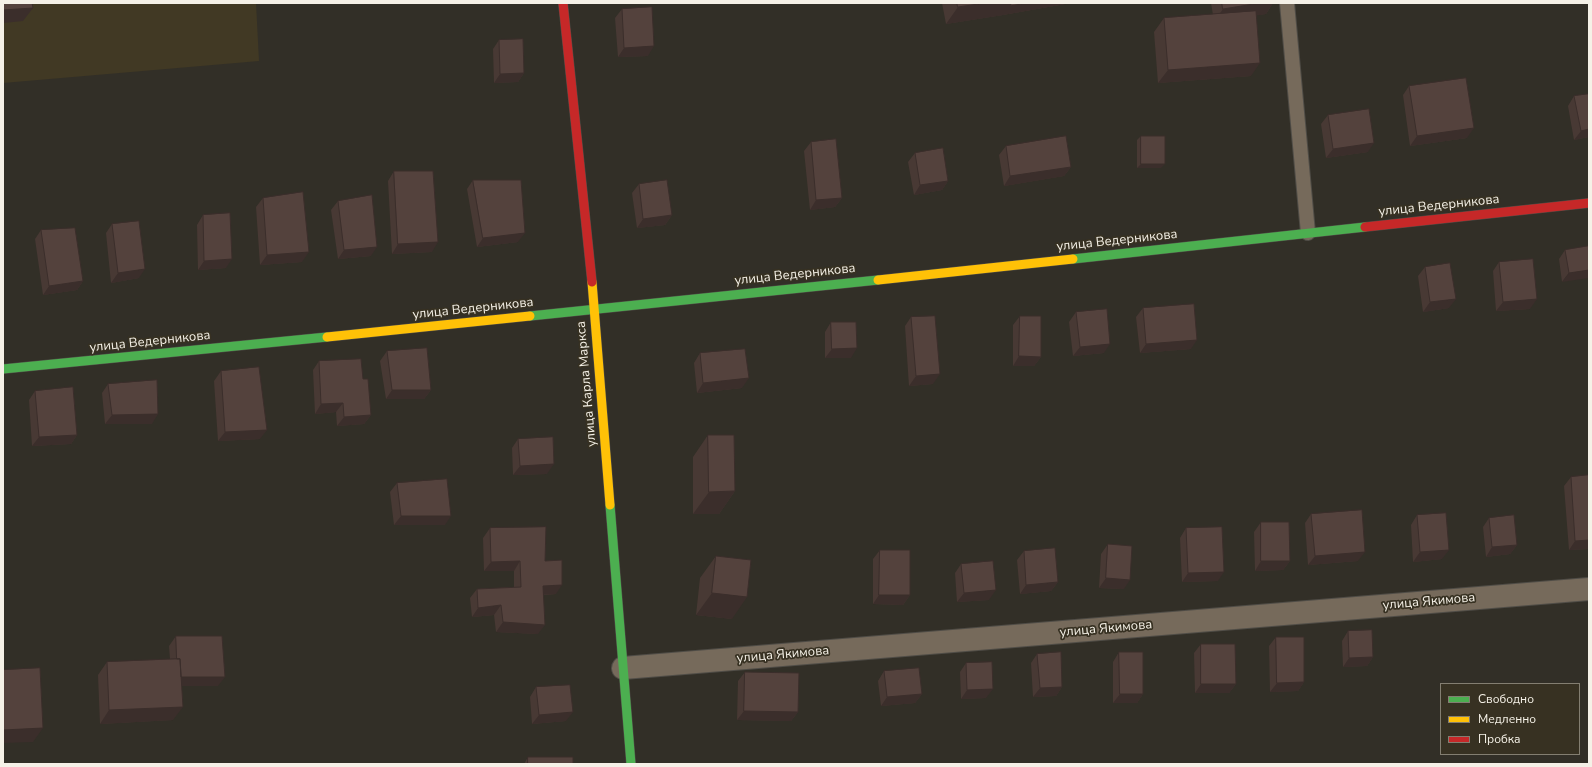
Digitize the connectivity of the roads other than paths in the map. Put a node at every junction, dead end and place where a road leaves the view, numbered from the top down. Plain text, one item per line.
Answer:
1 (563, 3) edge
2 (1287, 3) edge
3 (1589, 203) edge
4 (1308, 233) junction
5 (595, 310) junction
6 (3, 369) edge
7 (1589, 589) edge
8 (623, 668) junction
9 (630, 764) edge

1 - 5 main road, улица Карла Маркса
2 - 4 lane
3 - 4 main road, улица Ведерникова
4 - 5 main road, улица Ведерникова
5 - 6 main road, улица Ведерникова
5 - 8 main road, улица Карла Маркса
7 - 8 street, улица Якимова
8 - 9 main road, улица Карла Маркса

